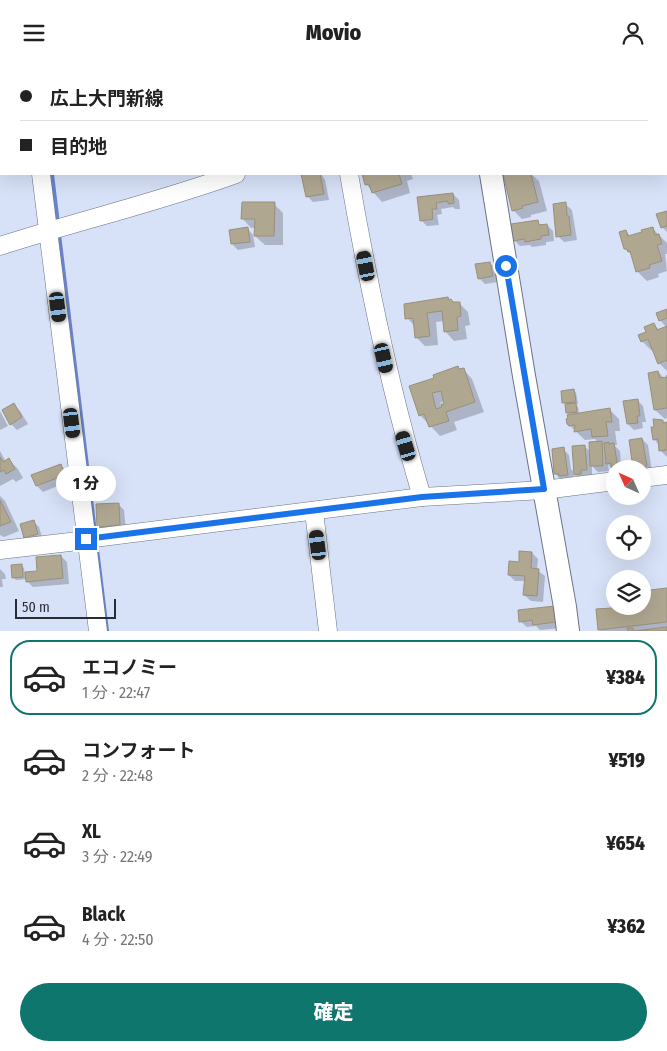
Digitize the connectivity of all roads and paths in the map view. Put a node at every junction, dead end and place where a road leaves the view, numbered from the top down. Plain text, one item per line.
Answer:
1 (41, 175) edge
2 (233, 175) edge
3 (349, 175) edge
4 (491, 175) edge
5 (49, 230) junction
6 (0, 246) edge
7 (667, 475) edge
8 (651, 477) edge
9 (606, 482) edge
10 (544, 489) junction
11 (422, 497) junction
12 (314, 511) junction
13 (86, 540) junction
14 (0, 550) edge
15 (98, 631) edge
16 (328, 631) edge
17 (568, 631) edge

1 - 5 street
2 - 5 street
3 - 11 street
4 - 10 main road
5 - 6 street
5 - 13 street
7 - 8 street
9 - 10 street
10 - 11 street
10 - 17 main road
11 - 12 street
12 - 13 street
12 - 16 street
13 - 14 street
13 - 15 street

